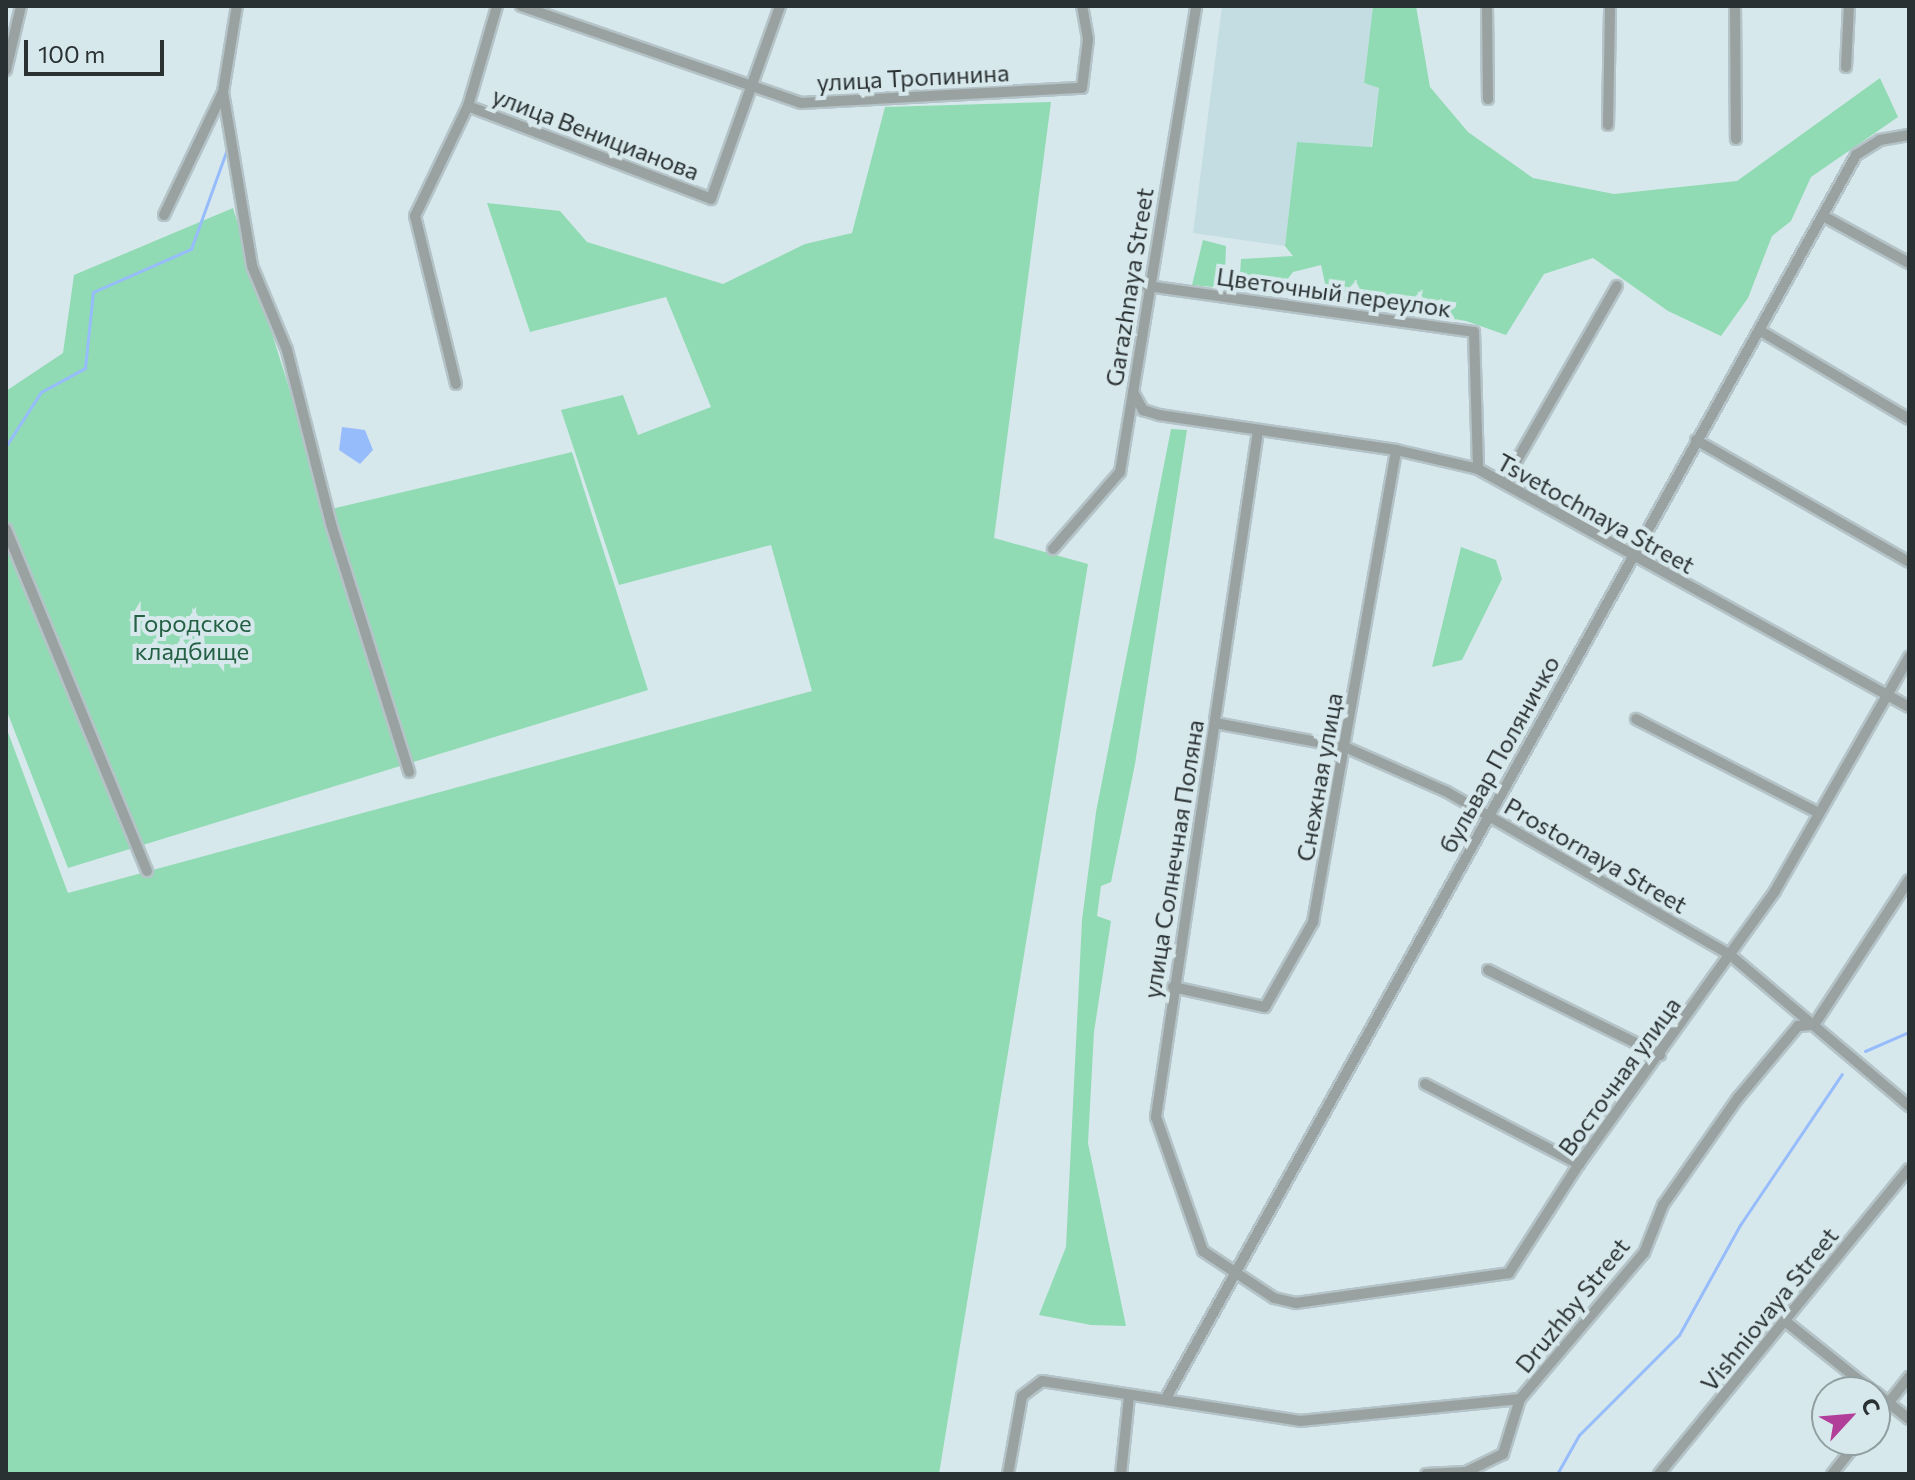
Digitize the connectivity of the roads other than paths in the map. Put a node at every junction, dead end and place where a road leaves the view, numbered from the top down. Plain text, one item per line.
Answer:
1 (21, 6) edge
2 (237, 6) edge
3 (497, 6) edge
4 (521, 6) edge
5 (780, 6) edge
6 (1082, 6) edge
7 (1196, 6) edge
8 (1487, 6) edge
9 (1610, 6) edge
10 (1735, 6) edge
11 (1849, 6) edge
12 (1846, 67) dead end
13 (6, 70) edge
14 (750, 89) junction
15 (223, 92) junction
16 (1488, 99) dead end
17 (468, 106) junction
18 (1608, 125) dead end
19 (1909, 135) edge
20 (1736, 139) dead end
21 (164, 215) dead end
22 (1825, 217) junction
23 (1909, 263) edge
24 (1147, 286) junction
25 (1617, 286) dead end
26 (1759, 330) junction
27 (456, 384) dead end
28 (1133, 392) junction
29 (1909, 419) edge
30 (1258, 431) junction
31 (1696, 440) junction
32 (1396, 450) junction
33 (1478, 469) junction
34 (1504, 483) junction
35 (6, 529) edge
36 (1053, 549) dead end
37 (1630, 556) junction
38 (1909, 562) edge
39 (1909, 657) edge
40 (1885, 695) junction
41 (1909, 707) edge
42 (1636, 719) dead end
43 (1215, 723) junction
44 (1345, 747) junction
45 (409, 772) dead end
46 (1817, 812) junction
47 (1489, 817) junction
48 (147, 871) dead end
49 (1909, 880) edge
50 (1729, 954) junction
51 (1488, 970) dead end
52 (1173, 987) junction
53 (1814, 1025) junction
54 (1660, 1055) junction
55 (1425, 1084) dead end
56 (1909, 1106) edge
57 (1579, 1164) junction
58 (1909, 1169) edge
59 (1232, 1273) junction
60 (1785, 1321) junction
61 (1855, 1376) edge
62 (1909, 1377) edge
63 (1129, 1396) junction
64 (1166, 1398) junction
65 (1520, 1399) junction
66 (1891, 1399) edge
67 (1891, 1405) edge
68 (1909, 1419) edge
69 (1846, 1456) edge
70 (1008, 1474) edge
71 (1121, 1474) edge
72 (1426, 1474) edge
73 (1659, 1474) edge
74 (1832, 1474) edge

1 - 13 street
2 - 15 street
3 - 17 street
4 - 14 street, улица Тропинина
5 - 14 street
6 - 14 street, улица Тропинина
7 - 24 street, Garazhnaya Street
8 - 16 street
9 - 18 street
10 - 20 street
11 - 12 street
14 - 17 street, улица Веницианова
15 - 21 street
15 - 45 street
17 - 27 street
19 - 22 street, бульвар Поляничко
22 - 23 street
22 - 26 street, бульвар Поляничко
24 - 28 street, Garazhnaya Street
24 - 33 street, Цветочный переулок
25 - 34 street
26 - 29 street
26 - 31 street, бульвар Поляничко
28 - 30 street, Tsvetochnaya Street
28 - 36 street, Garazhnaya Street
30 - 32 street, Tsvetochnaya Street
30 - 43 street, улица Солнечная Поляна
31 - 37 street, бульвар Поляничко
31 - 38 street
32 - 33 street, Tsvetochnaya Street
32 - 44 street, Снежная улица
33 - 34 street, Tsvetochnaya Street
34 - 37 street, Tsvetochnaya Street
35 - 48 street
37 - 40 street, Tsvetochnaya Street
37 - 47 street, бульвар Поляничко
39 - 40 street, Восточная улица
40 - 41 street, Tsvetochnaya Street
40 - 46 street, Восточная улица
42 - 46 street
43 - 44 street, Prostornaya Street
43 - 52 street, улица Солнечная Поляна
44 - 47 street, Prostornaya Street
44 - 52 street, Снежная улица
46 - 50 street, Восточная улица
47 - 50 street, Prostornaya Street
47 - 59 street, бульвар Поляничко
49 - 53 street, Druzhby Street
50 - 53 street, Prostornaya Street
50 - 54 street, Восточная улица
51 - 54 street
52 - 59 street, улица Солнечная Поляна
53 - 56 street, Prostornaya Street
53 - 65 street, Druzhby Street
54 - 57 street, Восточная улица
55 - 57 street
57 - 59 street, Восточная улица
58 - 60 street, Vishniovaya Street
59 - 64 street, бульвар Поляничко
60 - 61 street
60 - 73 street, Vishniovaya Street
62 - 66 street
63 - 64 street, Druzhby Street
63 - 70 street, Druzhby Street
63 - 71 street
64 - 65 street, Druzhby Street
65 - 72 street
67 - 68 street
69 - 74 street

